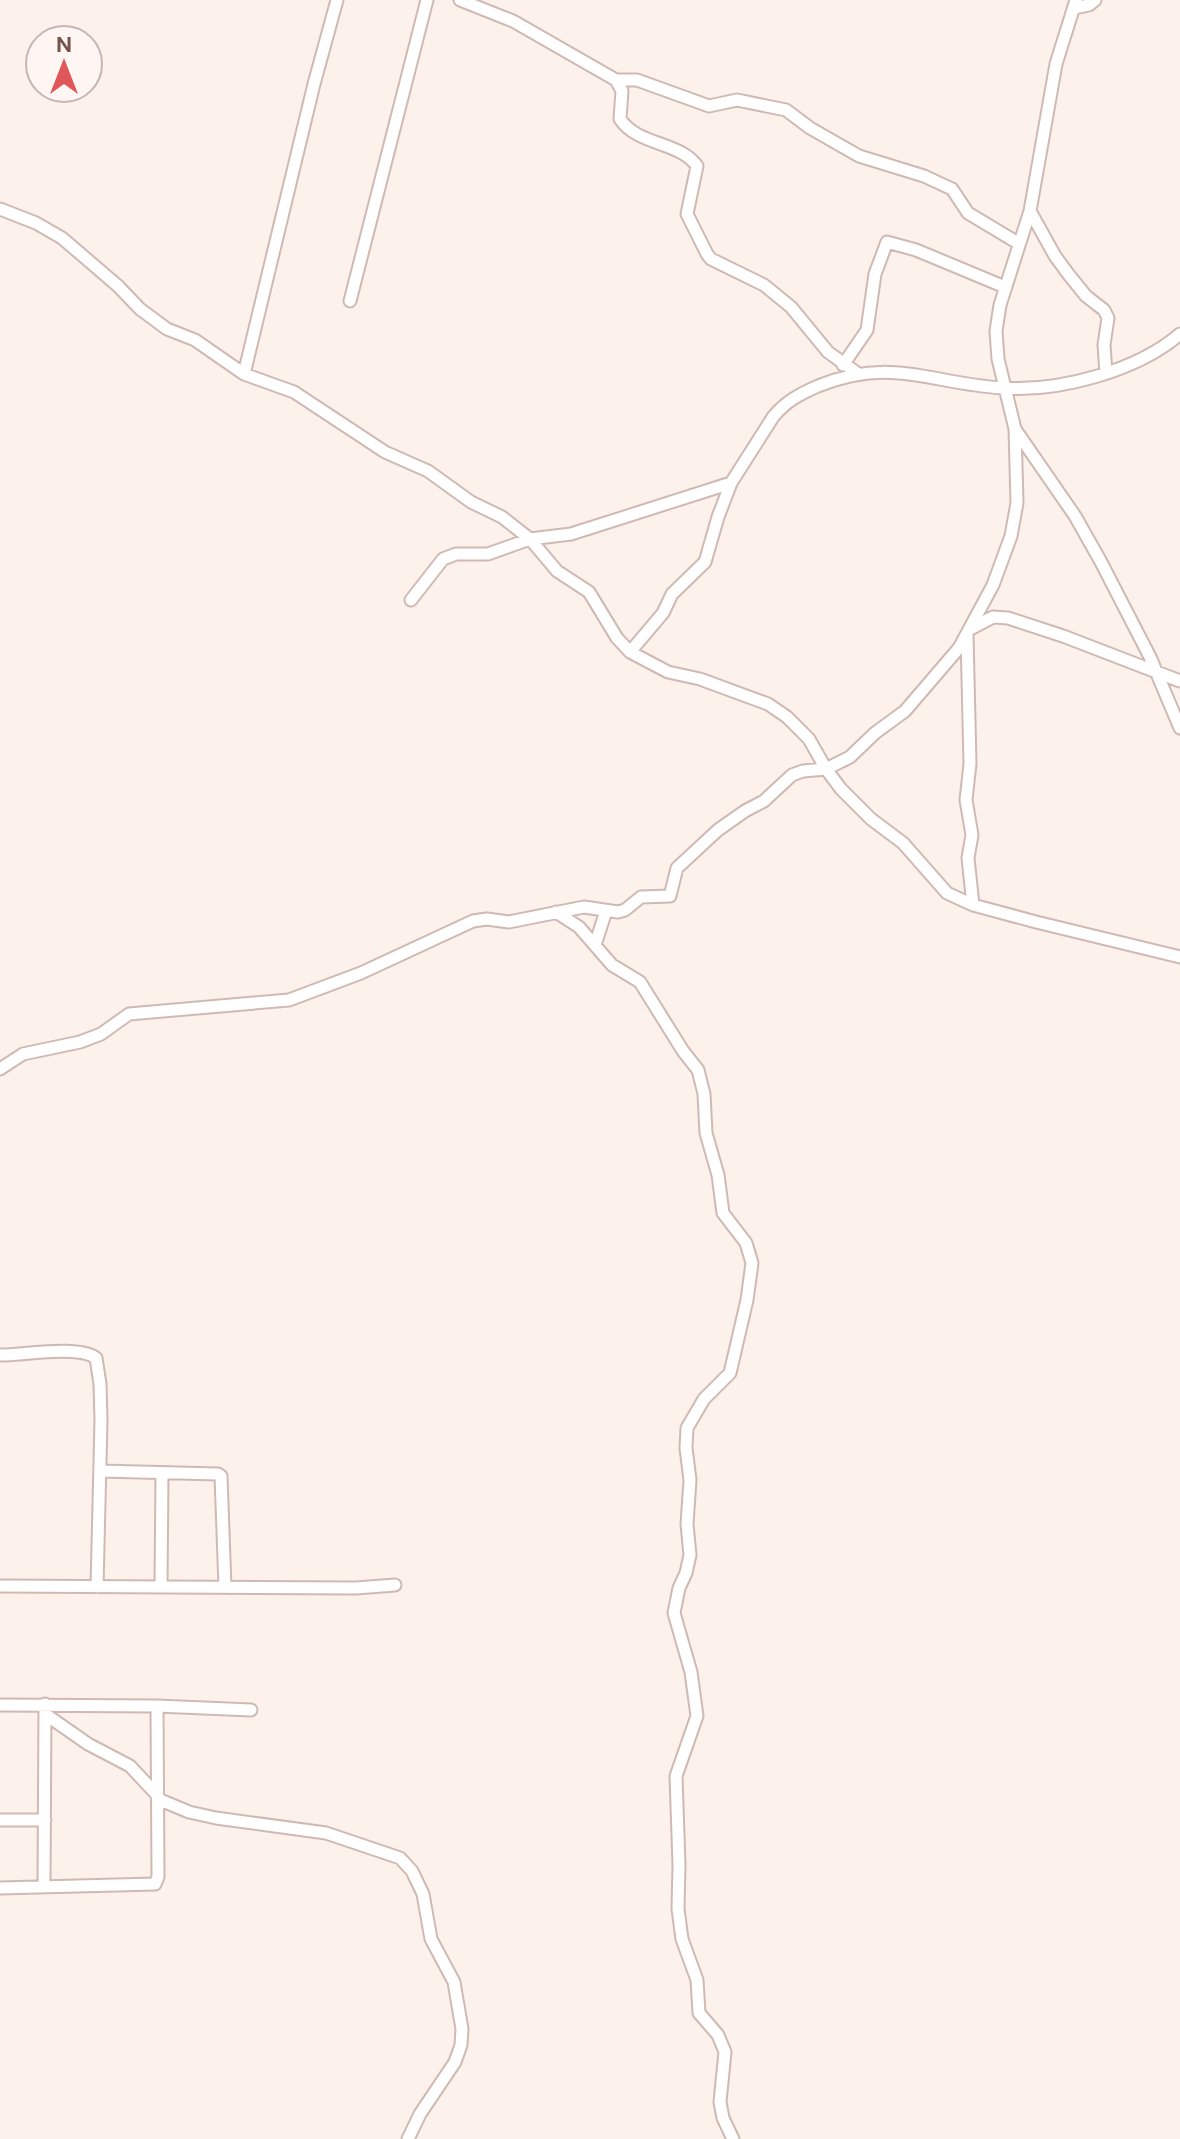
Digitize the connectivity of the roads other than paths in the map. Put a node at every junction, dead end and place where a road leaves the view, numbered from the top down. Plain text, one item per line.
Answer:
1 (337, 0) edge
2 (427, 0) edge
3 (460, 0) edge
4 (1095, 0) edge
5 (1075, 4) edge
6 (616, 80) junction
7 (0, 209) edge
8 (1030, 211) junction
9 (1018, 243) junction
10 (1005, 287) junction
11 (350, 301) dead end
12 (1180, 334) edge
13 (843, 365) junction
14 (857, 373) junction
15 (1106, 373) junction
16 (244, 374) junction
17 (1004, 389) junction
18 (1015, 429) junction
19 (731, 483) junction
20 (530, 539) junction
21 (411, 600) dead end
22 (969, 632) junction
23 (630, 652) junction
24 (1157, 673) junction
25 (1180, 682) edge
26 (1180, 728) edge
27 (826, 769) junction
28 (973, 905) junction
29 (606, 911) junction
30 (556, 912) junction
31 (595, 945) junction
32 (1180, 957) edge
33 (0, 1069) edge
34 (0, 1355) edge
35 (100, 1471) junction
36 (162, 1473) junction
37 (395, 1585) dead end
38 (0, 1586) edge
39 (97, 1587) junction
40 (161, 1587) junction
41 (225, 1587) junction
42 (0, 1705) edge
43 (157, 1706) junction
44 (45, 1709) junction
45 (251, 1710) dead end
46 (158, 1798) junction
47 (0, 1820) edge
48 (45, 1820) junction
49 (44, 1885) junction
50 (0, 1888) edge
51 (408, 2139) edge
52 (733, 2139) edge

1 - 16 street
2 - 11 street
3 - 6 street
4 - 5 street
5 - 8 street
6 - 9 street
6 - 13 street
7 - 16 street
8 - 9 street
8 - 15 street
9 - 10 street
10 - 13 street
10 - 17 street
12 - 15 street
13 - 14 street
14 - 17 street
14 - 19 street
15 - 17 street
16 - 20 street
17 - 18 street
18 - 22 street
18 - 24 street
19 - 20 street
19 - 23 street
20 - 21 street
20 - 23 street
22 - 24 street
22 - 27 street
22 - 28 street
23 - 27 street
24 - 25 street
24 - 26 street
27 - 28 street
27 - 29 street
28 - 32 street
29 - 30 street
29 - 31 street
30 - 31 street
30 - 33 street
31 - 52 street
34 - 35 street
35 - 36 street
35 - 39 street
36 - 40 street
36 - 41 street
37 - 41 street
38 - 39 street
39 - 40 street
40 - 41 street
42 - 44 street
43 - 44 street
43 - 45 street
43 - 46 street
44 - 46 street
44 - 48 street
46 - 49 street
46 - 51 street
47 - 48 street
48 - 49 street
49 - 50 street

